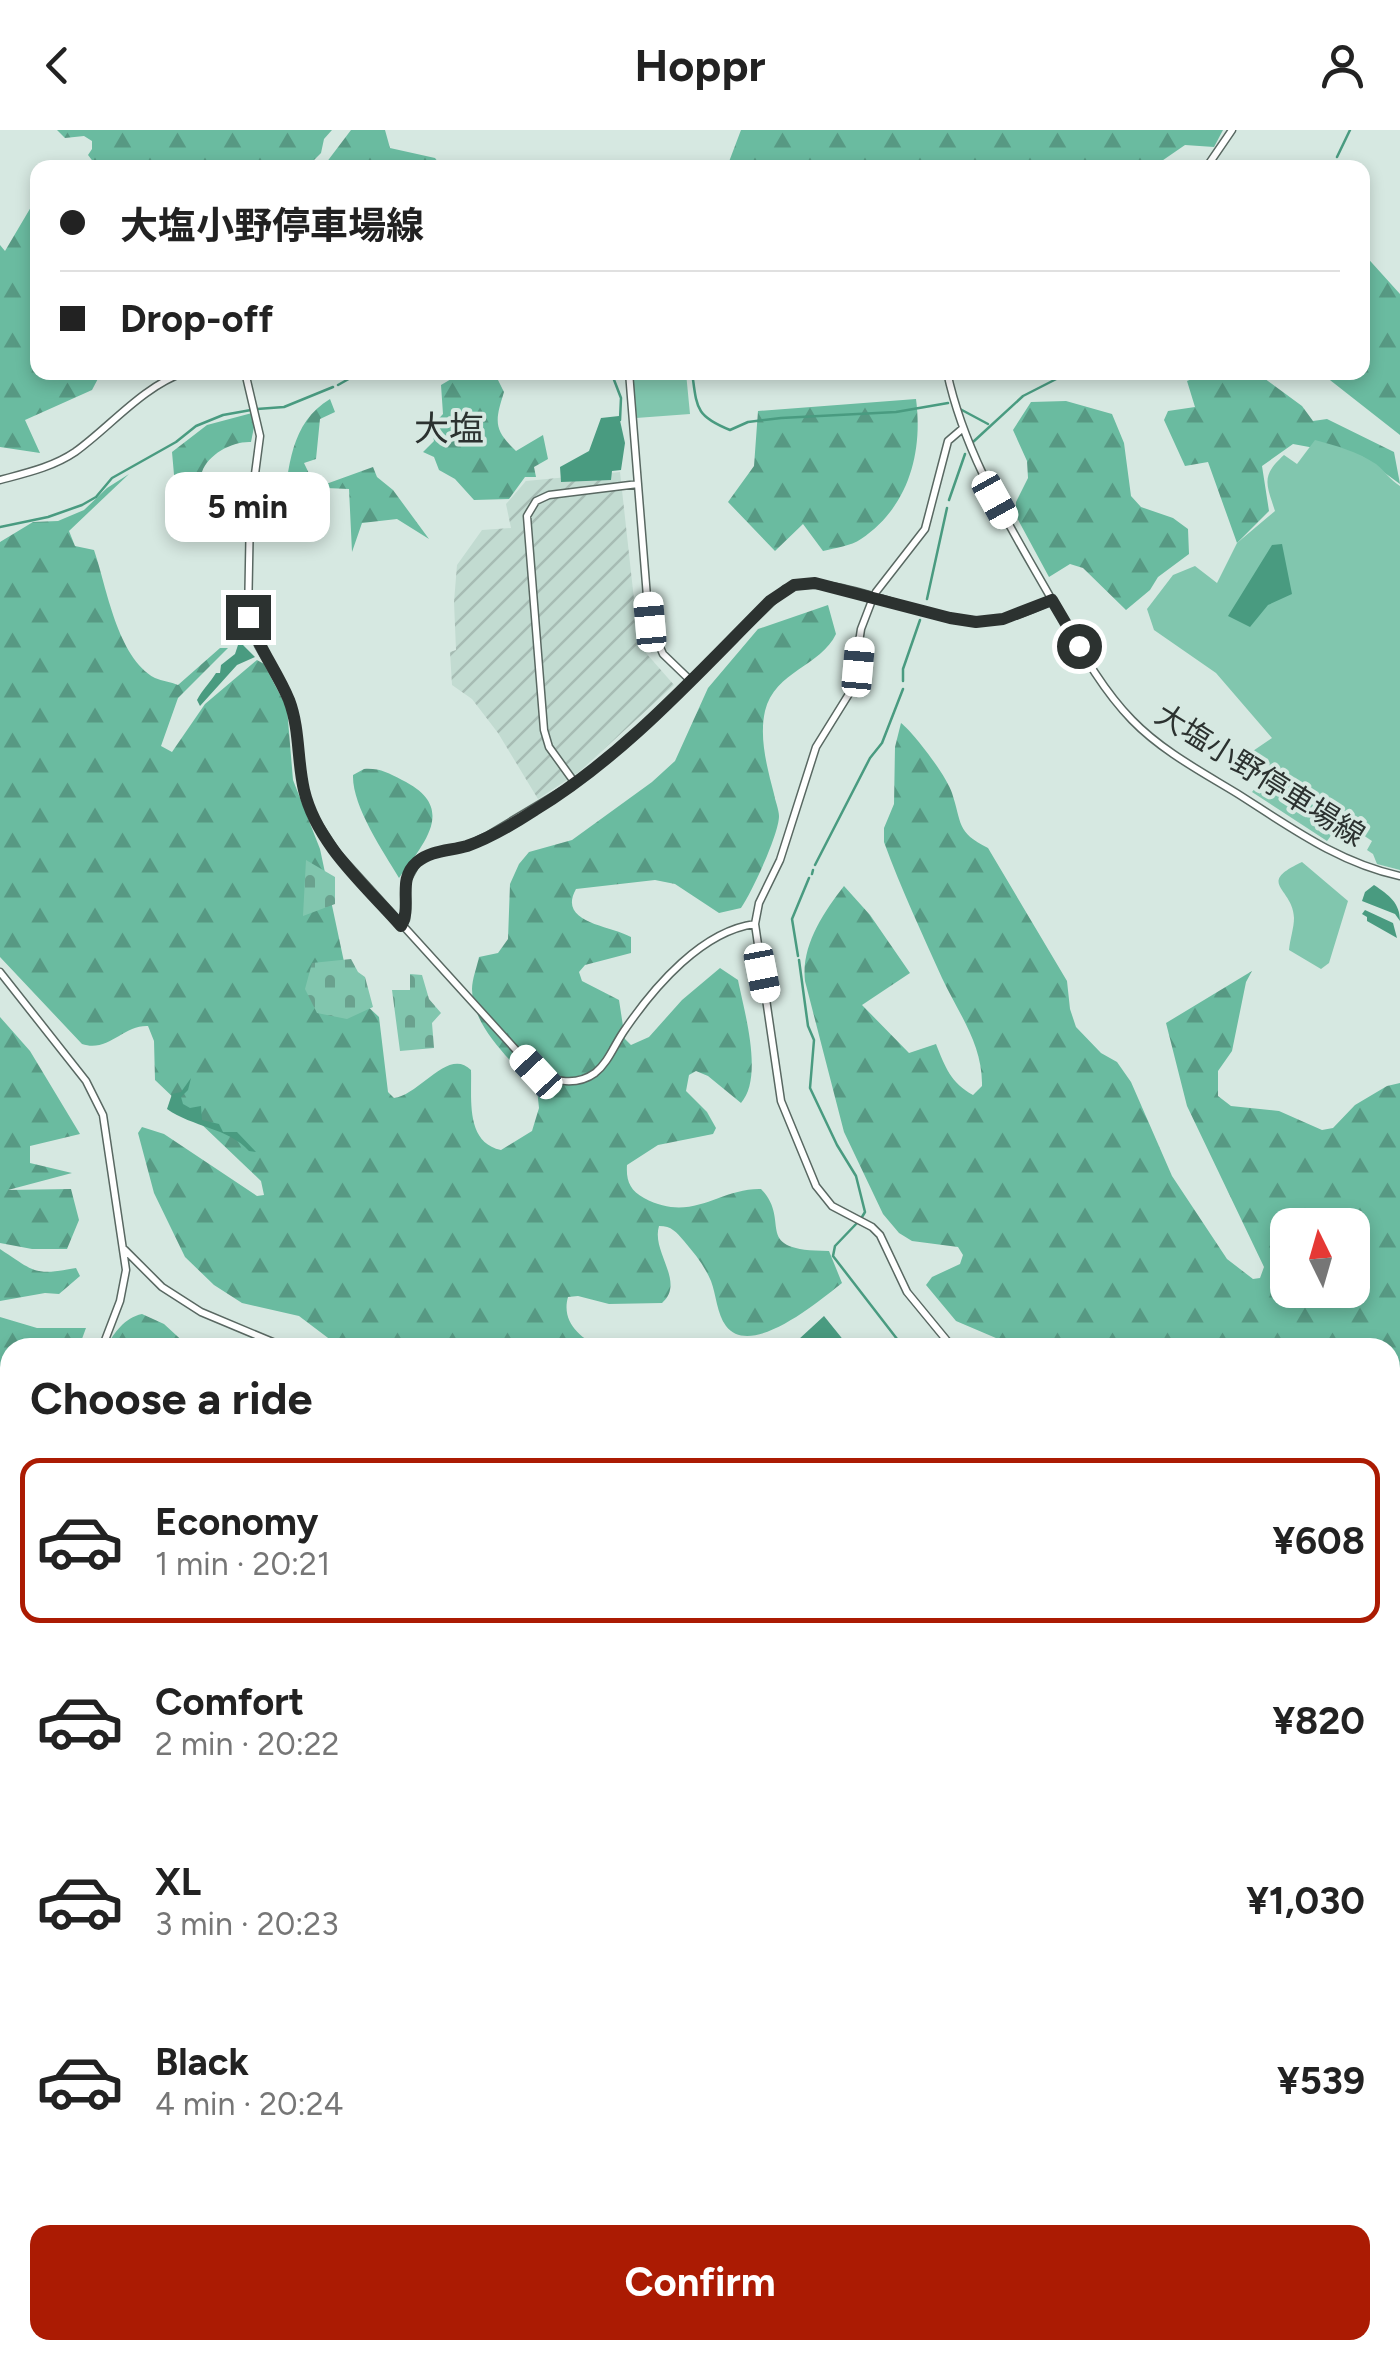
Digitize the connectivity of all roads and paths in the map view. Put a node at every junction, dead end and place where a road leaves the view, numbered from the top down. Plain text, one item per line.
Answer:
1 (1232, 130) edge
2 (1211, 160) edge
3 (170, 380) edge
4 (247, 380) edge
5 (629, 380) edge
6 (949, 380) edge
7 (962, 429) junction
8 (0, 480) edge
9 (638, 484) junction
10 (876, 592) dead end
11 (1052, 600) junction
12 (871, 603) dead end
13 (690, 680) junction
14 (575, 783) junction
15 (1400, 876) edge
16 (755, 924) junction
17 (401, 926) junction
18 (0, 972) edge
19 (124, 1249) junction
20 (105, 1338) edge
21 (263, 1338) edge
22 (945, 1338) edge

1 - 2 street
3 - 8 street
4 - 17 street
5 - 9 street
6 - 7 street, 大塩小野停車場線
7 - 10 street
7 - 11 street, 大塩小野停車場線
9 - 13 street
9 - 14 street
11 - 13 street
11 - 15 street, 大塩小野停車場線
12 - 16 street
13 - 14 street
14 - 17 street
16 - 17 street
16 - 22 street
18 - 19 street
19 - 20 street
19 - 21 street

